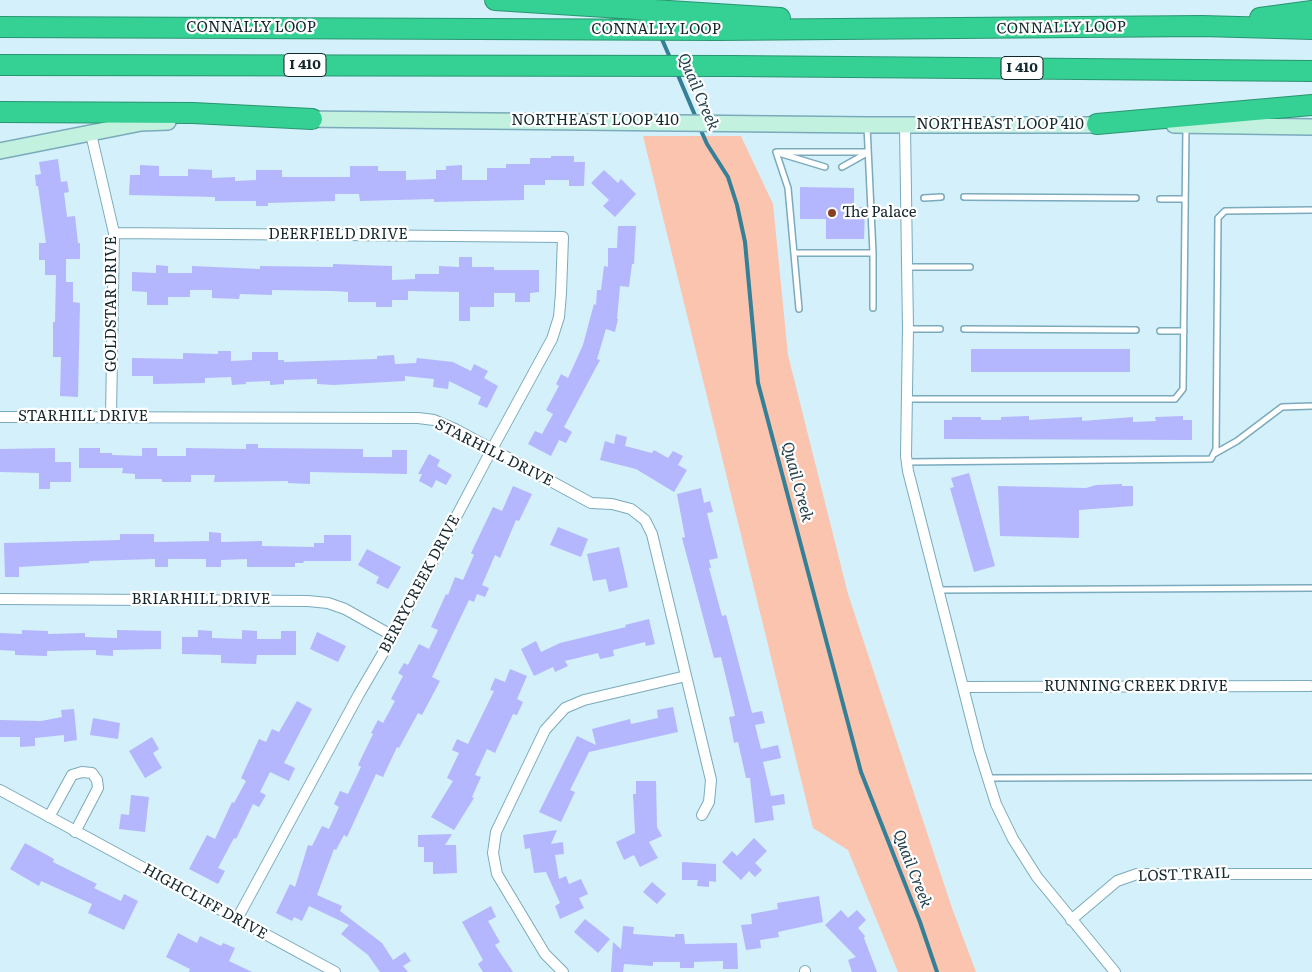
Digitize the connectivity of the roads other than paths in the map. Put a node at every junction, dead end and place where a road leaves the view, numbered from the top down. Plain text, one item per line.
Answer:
1 (495, 0) edge
2 (1312, 11) edge
3 (717, 22) junction
4 (1202, 26) junction
5 (0, 27) edge
6 (1312, 29) edge
7 (0, 65) edge
8 (1312, 70) edge
9 (1312, 105) edge
10 (0, 112) edge
11 (312, 119) junction
12 (1097, 124) junction
13 (867, 125) junction
14 (906, 126) junction
15 (1186, 126) junction
16 (1312, 127) edge
17 (91, 134) junction
18 (0, 150) edge
19 (776, 152) junction
20 (867, 152) junction
21 (825, 167) dead end
22 (842, 167) dead end
23 (964, 196) dead end
24 (941, 197) dead end
25 (924, 198) dead end
26 (1136, 198) dead end
27 (1160, 199) dead end
28 (1185, 199) junction
29 (1312, 210) edge
30 (114, 233) junction
31 (562, 237) joint
32 (794, 253) junction
33 (873, 253) junction
34 (907, 267) junction
35 (970, 267) dead end
36 (873, 308) dead end
37 (799, 309) dead end
38 (908, 329) junction
39 (940, 329) dead end
40 (964, 329) dead end
41 (1136, 330) dead end
42 (1160, 330) dead end
43 (1184, 331) junction
44 (907, 398) junction
45 (1312, 406) edge
46 (0, 417) edge
47 (111, 417) junction
48 (492, 449) junction
49 (1213, 455) junction
50 (907, 462) junction
51 (1312, 588) edge
52 (938, 590) junction
53 (0, 599) edge
54 (393, 636) junction
55 (686, 676) junction
56 (1310, 686) dead end
57 (963, 687) junction
58 (1312, 777) edge
59 (988, 778) junction
60 (0, 790) edge
61 (702, 815) dead end
62 (49, 817) junction
63 (75, 832) junction
64 (1312, 874) edge
65 (237, 918) junction
66 (1071, 920) junction
67 (335, 972) edge
68 (563, 972) edge
69 (1116, 972) edge

1 - 3 highway
2 - 4 highway
3 - 4 highway, CONNALLY LOOP
3 - 5 highway, CONNALLY LOOP
4 - 6 highway, CONNALLY LOOP
7 - 8 highway, I 410
9 - 12 highway
10 - 11 highway
11 - 13 main road, NORTHEAST LOOP 410
11 - 17 main road, NORTHEAST LOOP 410
12 - 14 main road, NORTHEAST LOOP 410
12 - 15 main road, NORTHEAST LOOP 410
13 - 14 main road, NORTHEAST LOOP 410
13 - 20 lane
14 - 34 street
15 - 16 main road, NORTHEAST LOOP 410
15 - 28 lane
17 - 18 main road, NORTHEAST LOOP 410
17 - 30 street, GOLDSTAR DRIVE
19 - 20 lane
19 - 21 lane
19 - 32 lane
20 - 22 lane
20 - 33 lane
23 - 26 lane
24 - 25 lane
27 - 28 lane
28 - 43 lane
29 - 49 lane
30 - 31 street, DEERFIELD DRIVE
30 - 47 street, GOLDSTAR DRIVE
31 - 48 street, BERRYCREEK DRIVE
32 - 33 lane
32 - 37 lane
33 - 36 lane
34 - 35 lane
34 - 38 street
38 - 39 lane
38 - 44 street
40 - 41 lane
42 - 43 lane
43 - 44 lane
44 - 50 street
45 - 49 lane
46 - 47 street, STARHILL DRIVE
47 - 48 street, STARHILL DRIVE
48 - 54 street, BERRYCREEK DRIVE
48 - 55 street, STARHILL DRIVE
49 - 50 lane
50 - 52 street
51 - 52 lane
52 - 57 street
53 - 54 street, BRIARHILL DRIVE
54 - 65 street, BERRYCREEK DRIVE
55 - 61 street, STARHILL DRIVE
55 - 68 street
56 - 57 street, RUNNING CREEK DRIVE
57 - 59 street
58 - 59 lane
59 - 66 street
60 - 62 street, HIGHCLIFF DRIVE
62 - 63 street, HIGHCLIFF DRIVE
62 - 63 street
63 - 65 street, HIGHCLIFF DRIVE
64 - 66 street, LOST TRAIL
65 - 67 street, HIGHCLIFF DRIVE
66 - 69 street

